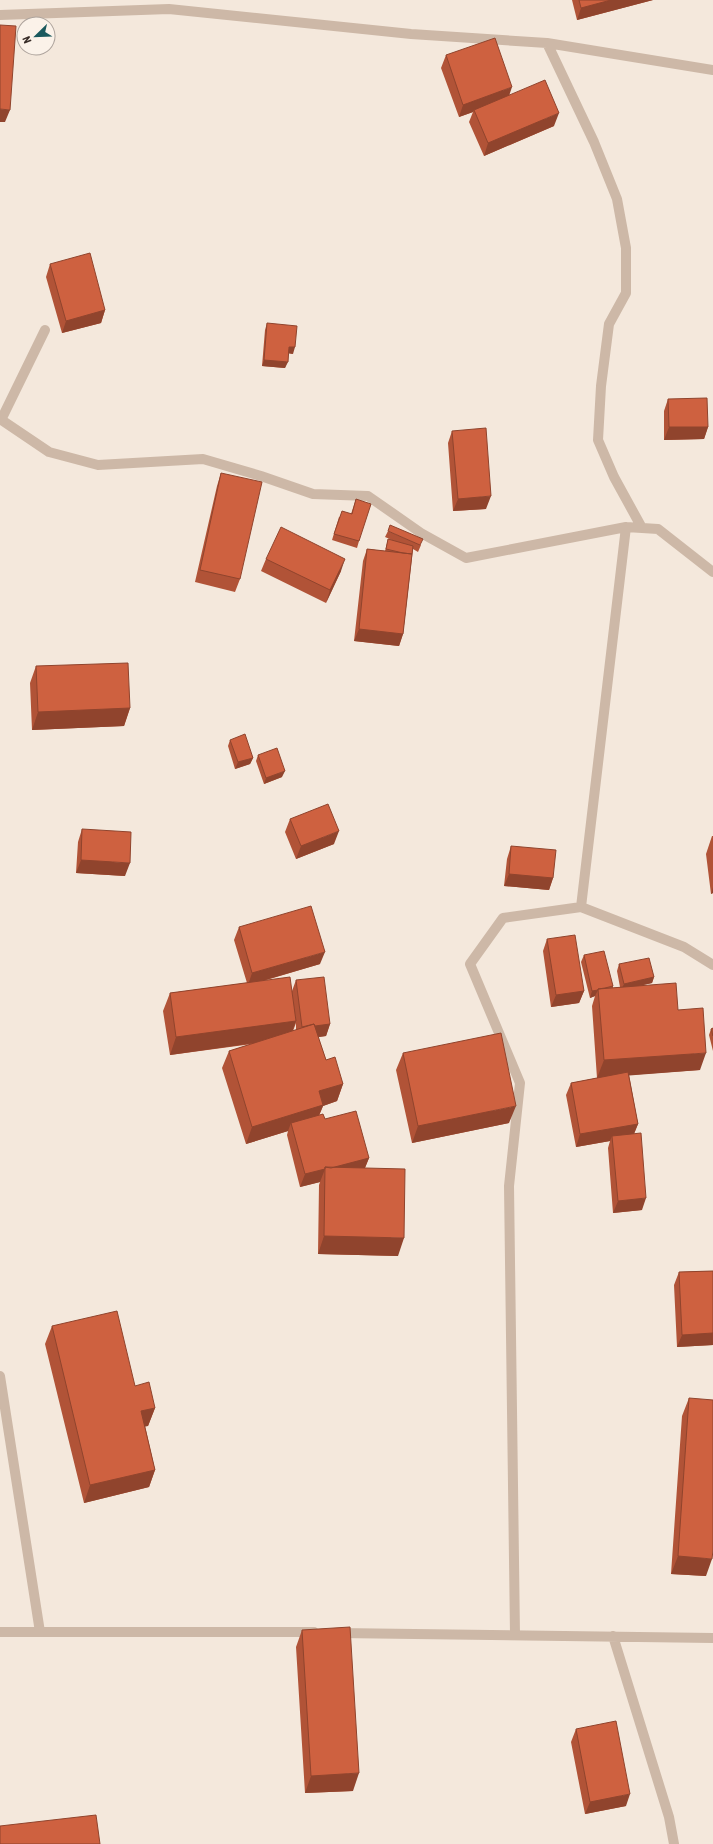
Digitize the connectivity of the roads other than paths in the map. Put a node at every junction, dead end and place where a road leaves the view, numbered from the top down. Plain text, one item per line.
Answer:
1 (0, 15) edge
2 (547, 43) junction
3 (713, 70) edge
4 (45, 330) dead end
5 (1, 419) edge
6 (626, 527) junction
7 (642, 528) junction
8 (713, 572) edge
9 (580, 907) junction
10 (713, 965) edge
11 (0, 1376) edge
12 (0, 1632) edge
13 (40, 1632) junction
14 (515, 1635) junction
15 (612, 1636) junction
16 (713, 1638) edge
17 (674, 1844) edge

1 - 2 street
2 - 3 street
2 - 7 street
4 - 5 street
5 - 6 street
6 - 7 street
6 - 9 street
7 - 8 street
9 - 10 street
9 - 14 street
11 - 13 street
12 - 13 street
13 - 14 street
14 - 15 street
15 - 16 street
15 - 17 street

